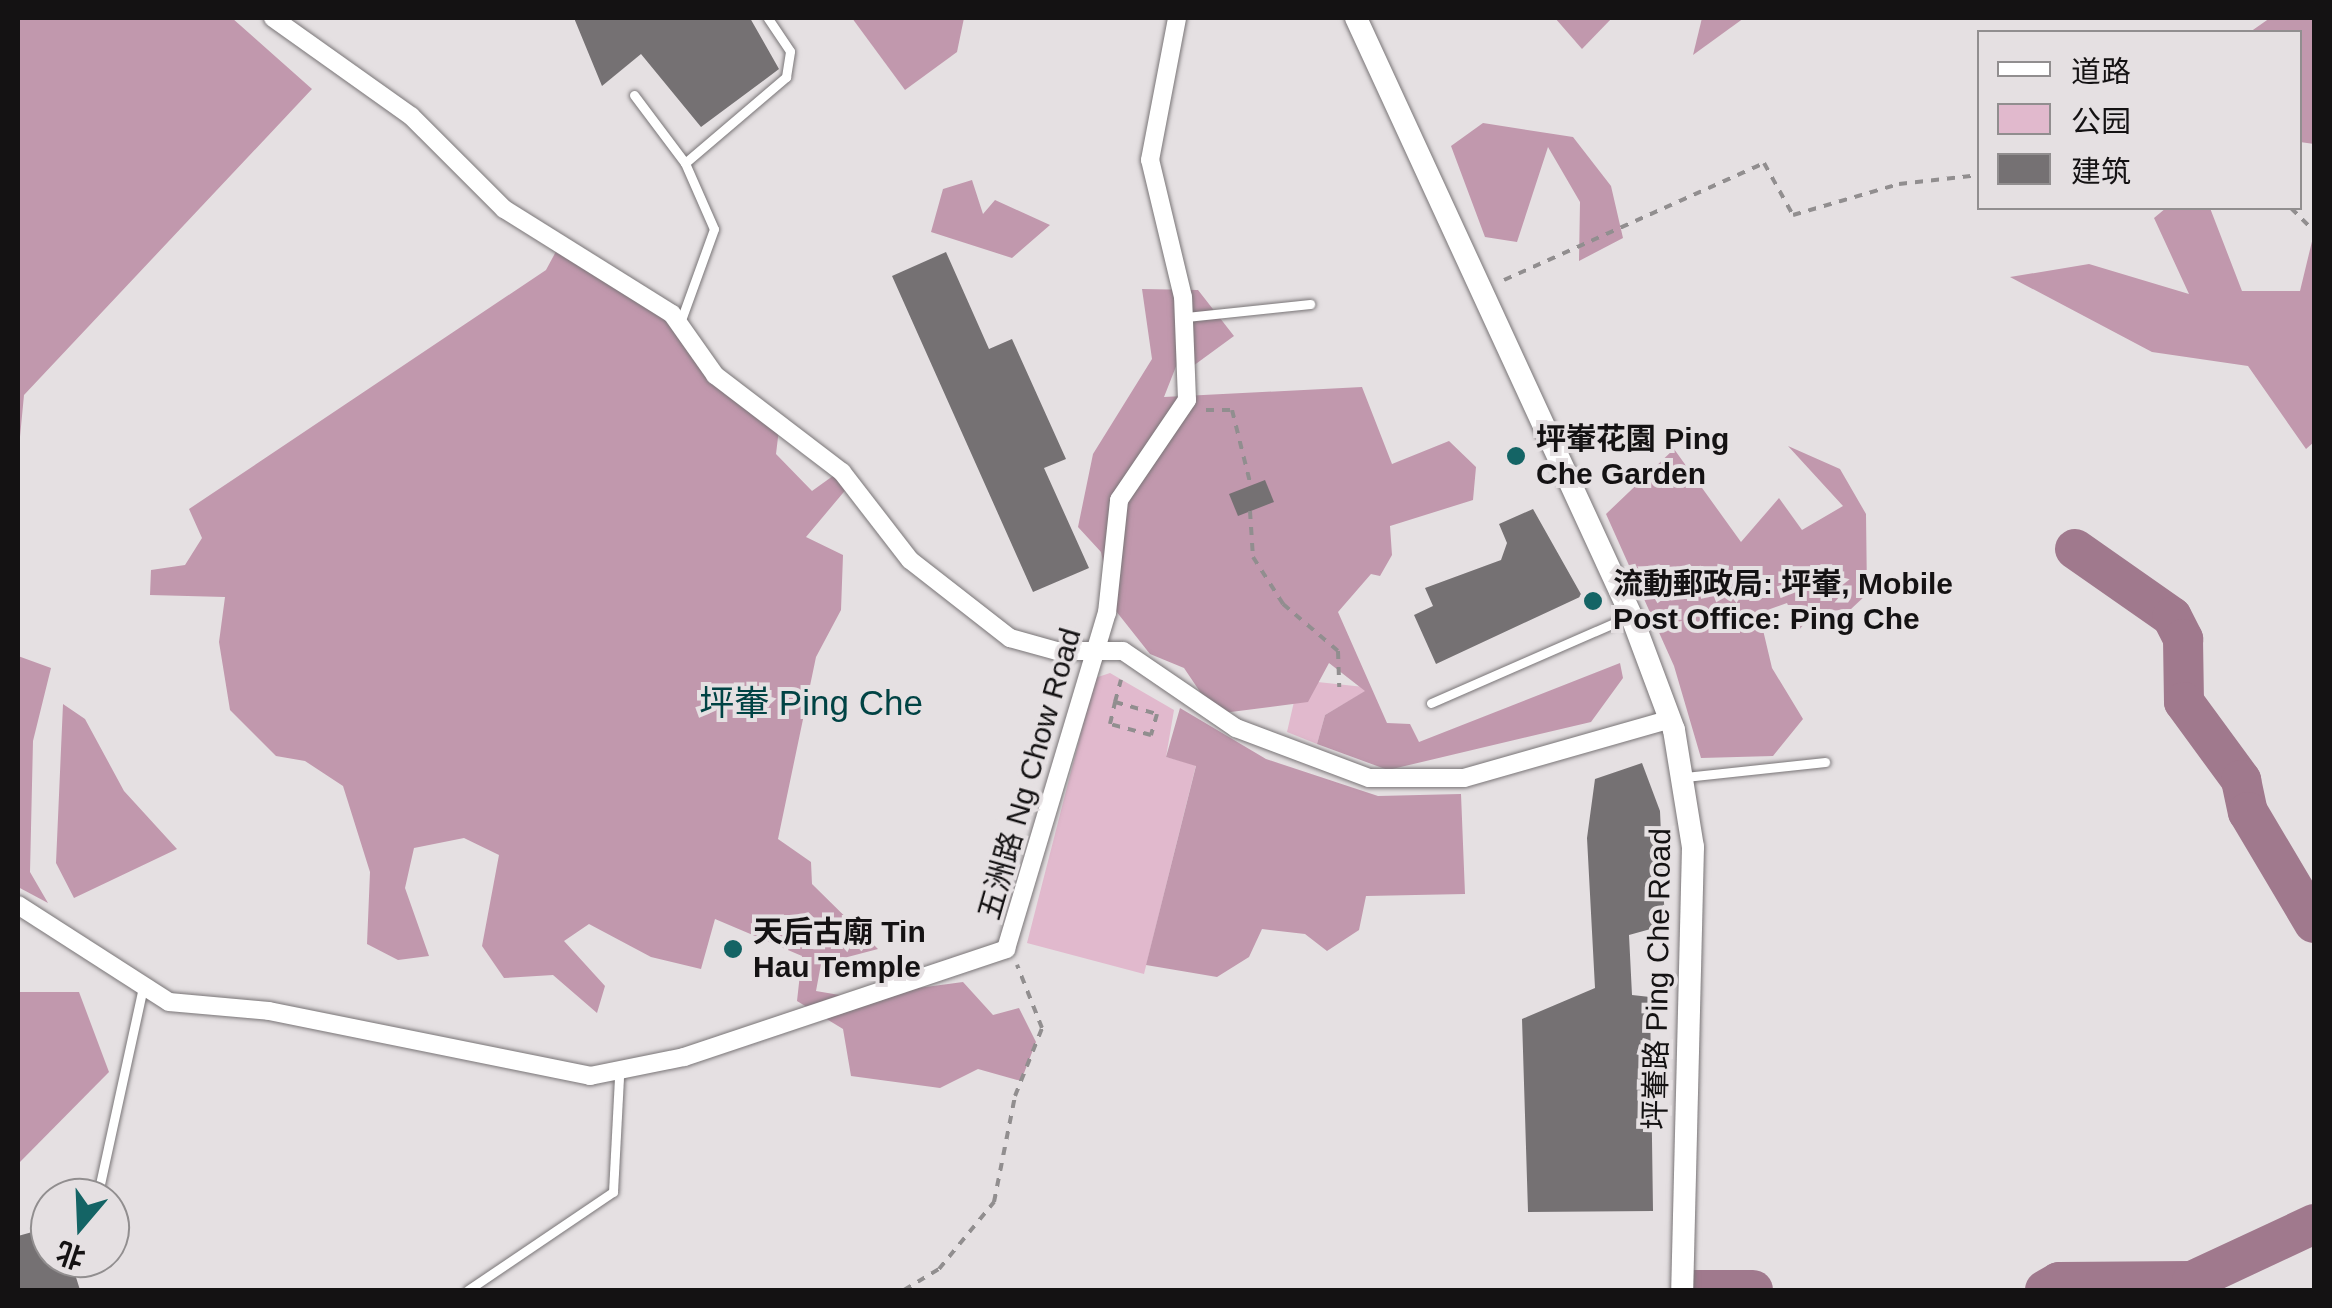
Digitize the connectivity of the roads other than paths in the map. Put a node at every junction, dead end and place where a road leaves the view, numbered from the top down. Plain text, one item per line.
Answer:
1 (272, 18) edge
2 (768, 18) edge
3 (1177, 18) edge
4 (1356, 18) edge
5 (634, 95) dead end
6 (686, 163) junction
7 (1310, 304) dead end
8 (1186, 317) junction
9 (680, 322) junction
10 (1631, 615) junction
11 (1091, 650) junction
12 (1431, 703) dead end
13 (1671, 719) junction
14 (1825, 762) dead end
15 (1685, 777) junction
16 (18, 905) edge
17 (142, 992) junction
18 (620, 1076) junction
19 (101, 1178) edge
20 (468, 1290) edge
21 (1682, 1290) edge

1 - 9 street
2 - 6 lane
3 - 8 street, 五洲路 Ng Chow Road
4 - 10 street, 坪輋路 Ping Che Road
5 - 6 lane
6 - 9 lane
7 - 8 lane
8 - 11 street, 五洲路 Ng Chow Road
9 - 11 street
10 - 12 lane
10 - 13 street, 坪輋路 Ping Che Road
11 - 13 street
11 - 18 street, 五洲路 Ng Chow Road
13 - 15 street, 坪輋路 Ping Che Road
14 - 15 lane
15 - 21 street, 坪輋路 Ping Che Road
16 - 17 street, 五洲路 Ng Chow Road
17 - 18 street, 五洲路 Ng Chow Road
17 - 19 lane
18 - 20 lane

